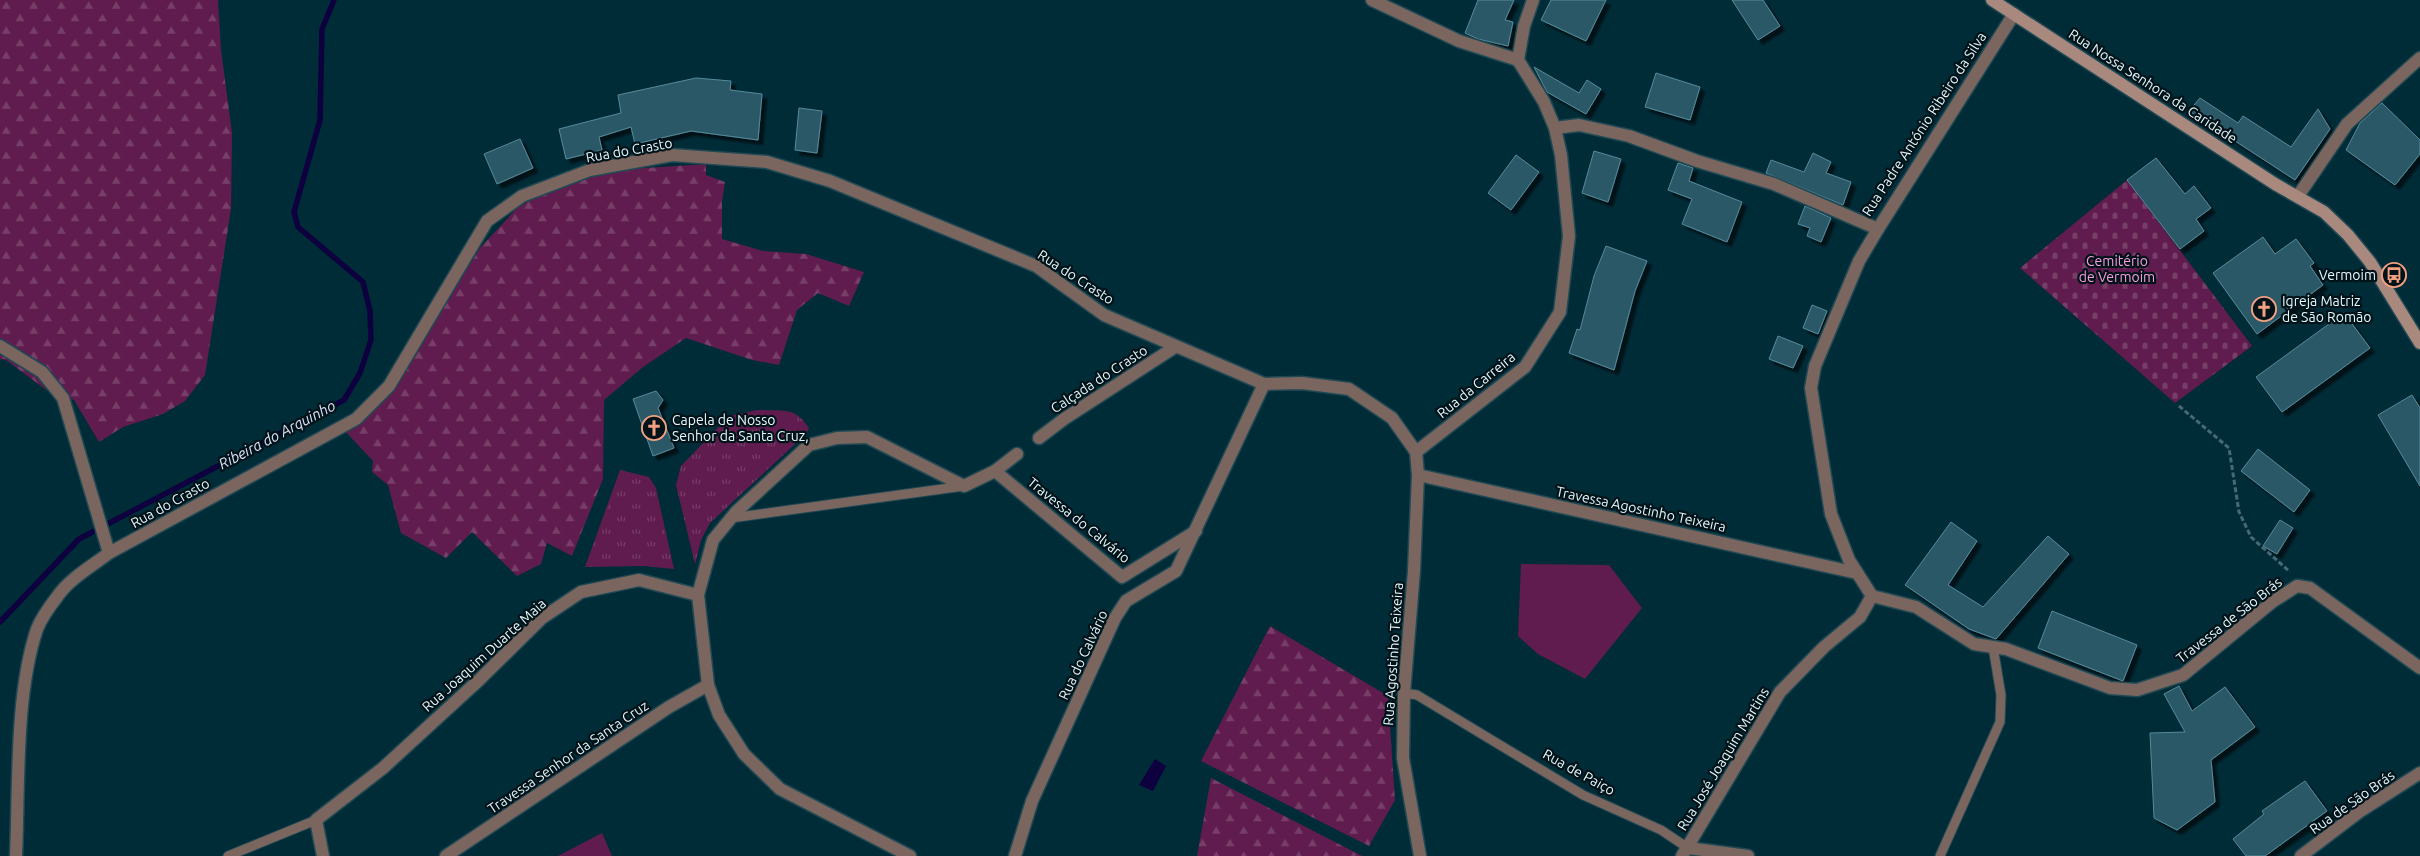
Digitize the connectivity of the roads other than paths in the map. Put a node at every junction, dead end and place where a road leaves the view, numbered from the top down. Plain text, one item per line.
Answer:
1 (1372, 0) edge
2 (1533, 0) edge
3 (1992, 0) edge
4 (2014, 14) junction
5 (2420, 58) edge
6 (1518, 60) junction
7 (1555, 128) junction
8 (2298, 196) junction
9 (1878, 229) junction
10 (2420, 342) edge
11 (0, 346) edge
12 (1175, 347) junction
13 (1264, 384) junction
14 (1039, 438) dead end
15 (1416, 452) junction
16 (1017, 454) dead end
17 (995, 471) junction
18 (1418, 475) junction
19 (964, 486) junction
20 (731, 518) junction
21 (1197, 531) junction
22 (109, 553) junction
23 (1857, 573) junction
24 (698, 594) junction
25 (1872, 596) junction
26 (1993, 647) junction
27 (2420, 668) edge
28 (708, 685) junction
29 (1404, 693) junction
30 (2420, 773) edge
31 (316, 820) junction
32 (1685, 852) edge
33 (16, 856) edge
34 (228, 856) edge
35 (323, 856) edge
36 (446, 856) edge
37 (910, 856) edge
38 (1015, 856) edge
39 (1420, 856) edge
40 (1748, 856) edge
41 (1940, 856) edge
42 (2301, 856) edge

1 - 6 street
2 - 6 street
3 - 4 street, Rua Nossa Senhora da Caridade
4 - 8 street, Rua Nossa Senhora da Caridade
4 - 9 street, Rua Padre António Ribeiro da Silva
5 - 8 street
6 - 7 street
7 - 9 street, Rua Padre António Ribeiro da Silva
7 - 15 street, Rua da Carreira
8 - 10 street, Rua Nossa Senhora da Caridade
9 - 23 street
11 - 22 street
12 - 13 street, Rua do Crasto
12 - 14 street, Calçada do Crasto
12 - 22 street, Rua do Crasto
13 - 15 street, Rua do Crasto
13 - 21 street, Rua do Calvário
15 - 18 street, Rua Agostinho Teixeira
16 - 17 street
17 - 19 street
17 - 21 street, Travessa do Calvário
18 - 23 street, Travessa Agostinho Teixeira
18 - 29 street, Rua Agostinho Teixeira
19 - 20 lane
19 - 20 street
20 - 24 street
21 - 38 street, Rua do Calvário
22 - 33 street, Rua do Crasto
23 - 25 street
24 - 28 street
24 - 31 street, Rua Joaquim Duarte Maia
25 - 26 street, Travessa de São Brás
25 - 32 street, Rua José Joaquim Martins
26 - 27 street, Travessa de São Brás
26 - 41 lane
28 - 36 street, Travessa Senhor da Santa Cruz
28 - 37 street
29 - 32 lane, Rua de Paiço
29 - 39 street, Rua Agostinho Teixeira
30 - 42 street, Rua de São Brás
31 - 34 lane, Rua Joaquim Duarte Maia
31 - 35 street
32 - 40 street, Rua de Paiço

